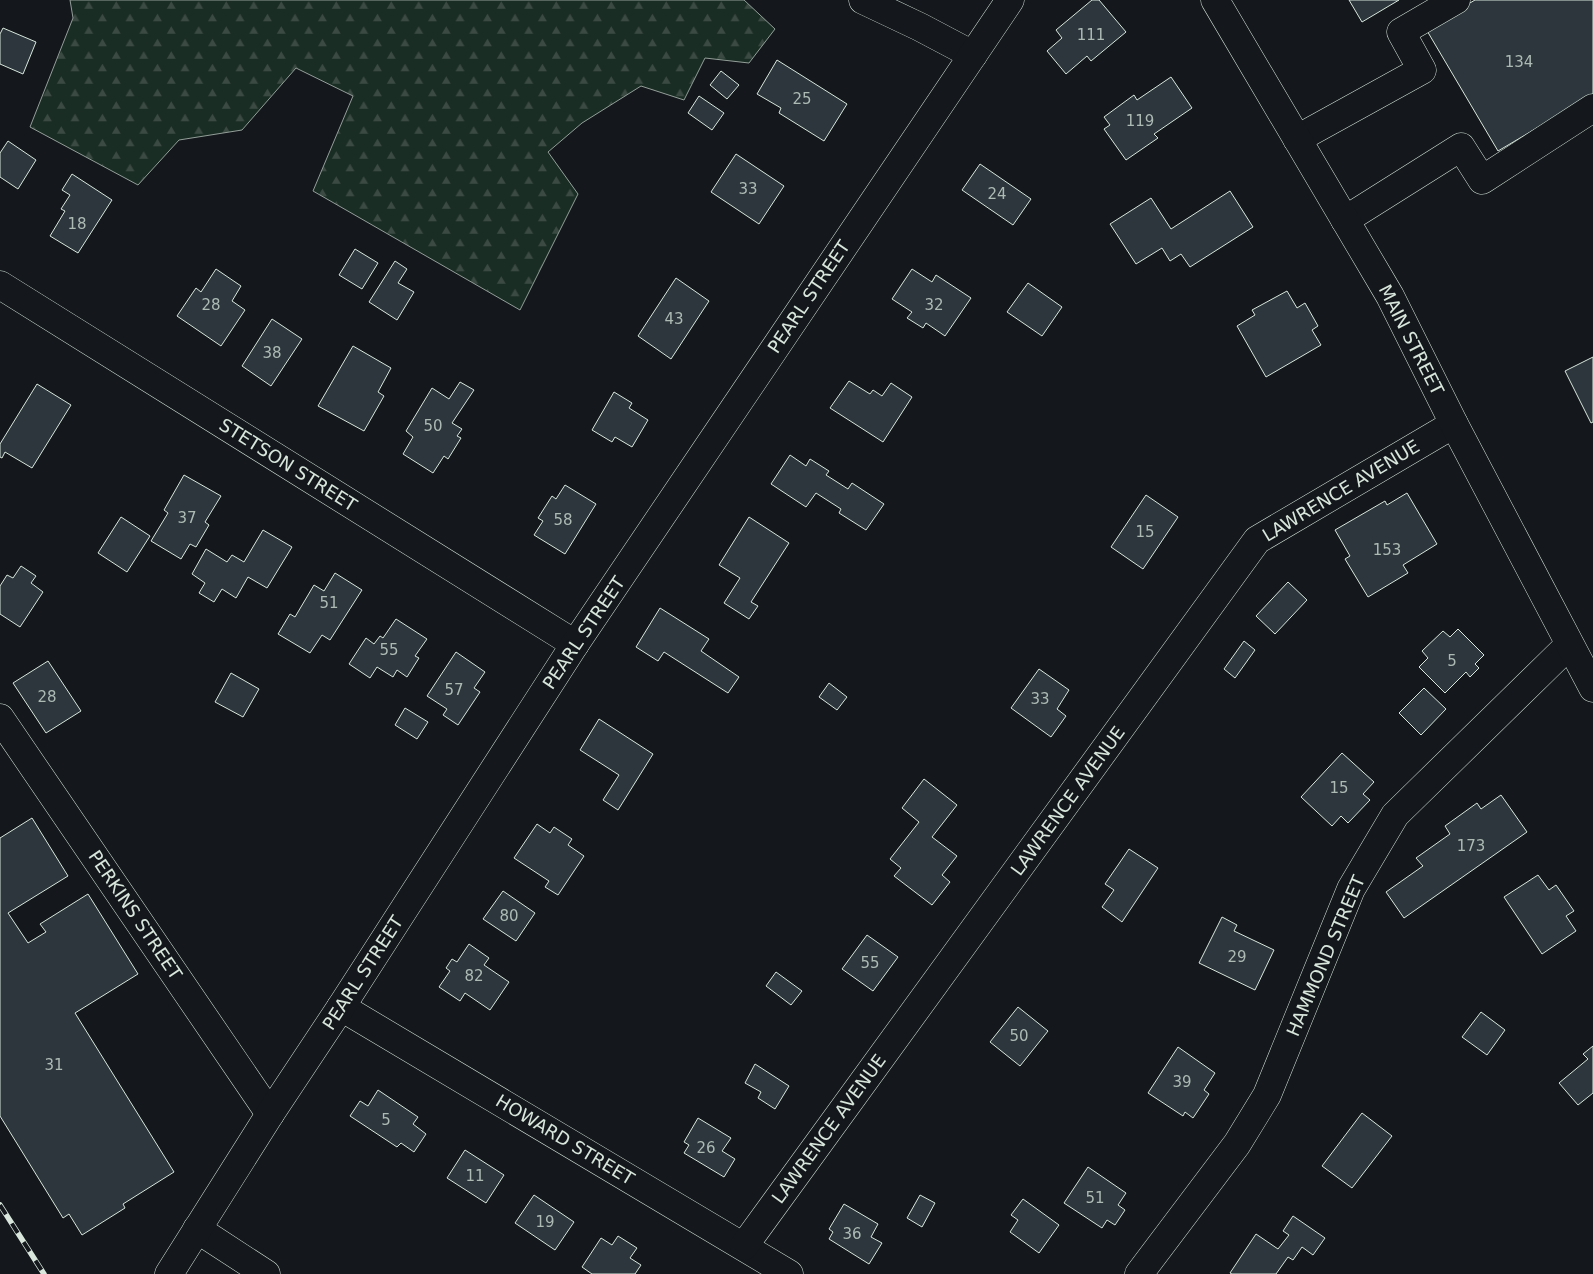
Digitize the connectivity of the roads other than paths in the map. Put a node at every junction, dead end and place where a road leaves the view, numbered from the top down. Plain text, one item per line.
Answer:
1 (863, 0) edge
2 (1010, 0) edge
3 (1215, 0) edge
4 (1456, 0) edge
5 (973, 55) junction
6 (1593, 108) edge
7 (1297, 139) junction
8 (1345, 220) junction
9 (0, 285) edge
10 (1454, 424) junction
11 (576, 644) junction
12 (1569, 645) junction
13 (1593, 688) edge
14 (0, 718) edge
15 (341, 1008) junction
16 (270, 1114) junction
17 (197, 1229) junction
18 (744, 1246) junction
19 (169, 1274) edge
20 (266, 1274) edge
21 (789, 1274) edge
22 (1139, 1274) edge

1 - 5 street
2 - 5 street, PEARL STREET
3 - 7 street, MAIN STREET
4 - 7 street
5 - 11 street, PEARL STREET
6 - 8 street
7 - 8 street, MAIN STREET
8 - 10 street, MAIN STREET
9 - 11 street, STETSON STREET
10 - 12 street, MAIN STREET
10 - 18 street, LAWRENCE AVENUE
11 - 15 street, PEARL STREET
12 - 13 street, MAIN STREET
12 - 22 street, HAMMOND STREET
14 - 16 street, PERKINS STREET
15 - 16 street, PEARL STREET
15 - 18 street, HOWARD STREET
16 - 17 street, PEARL STREET
17 - 19 street, PEARL STREET
17 - 20 street
18 - 21 street, HOWARD STREET

